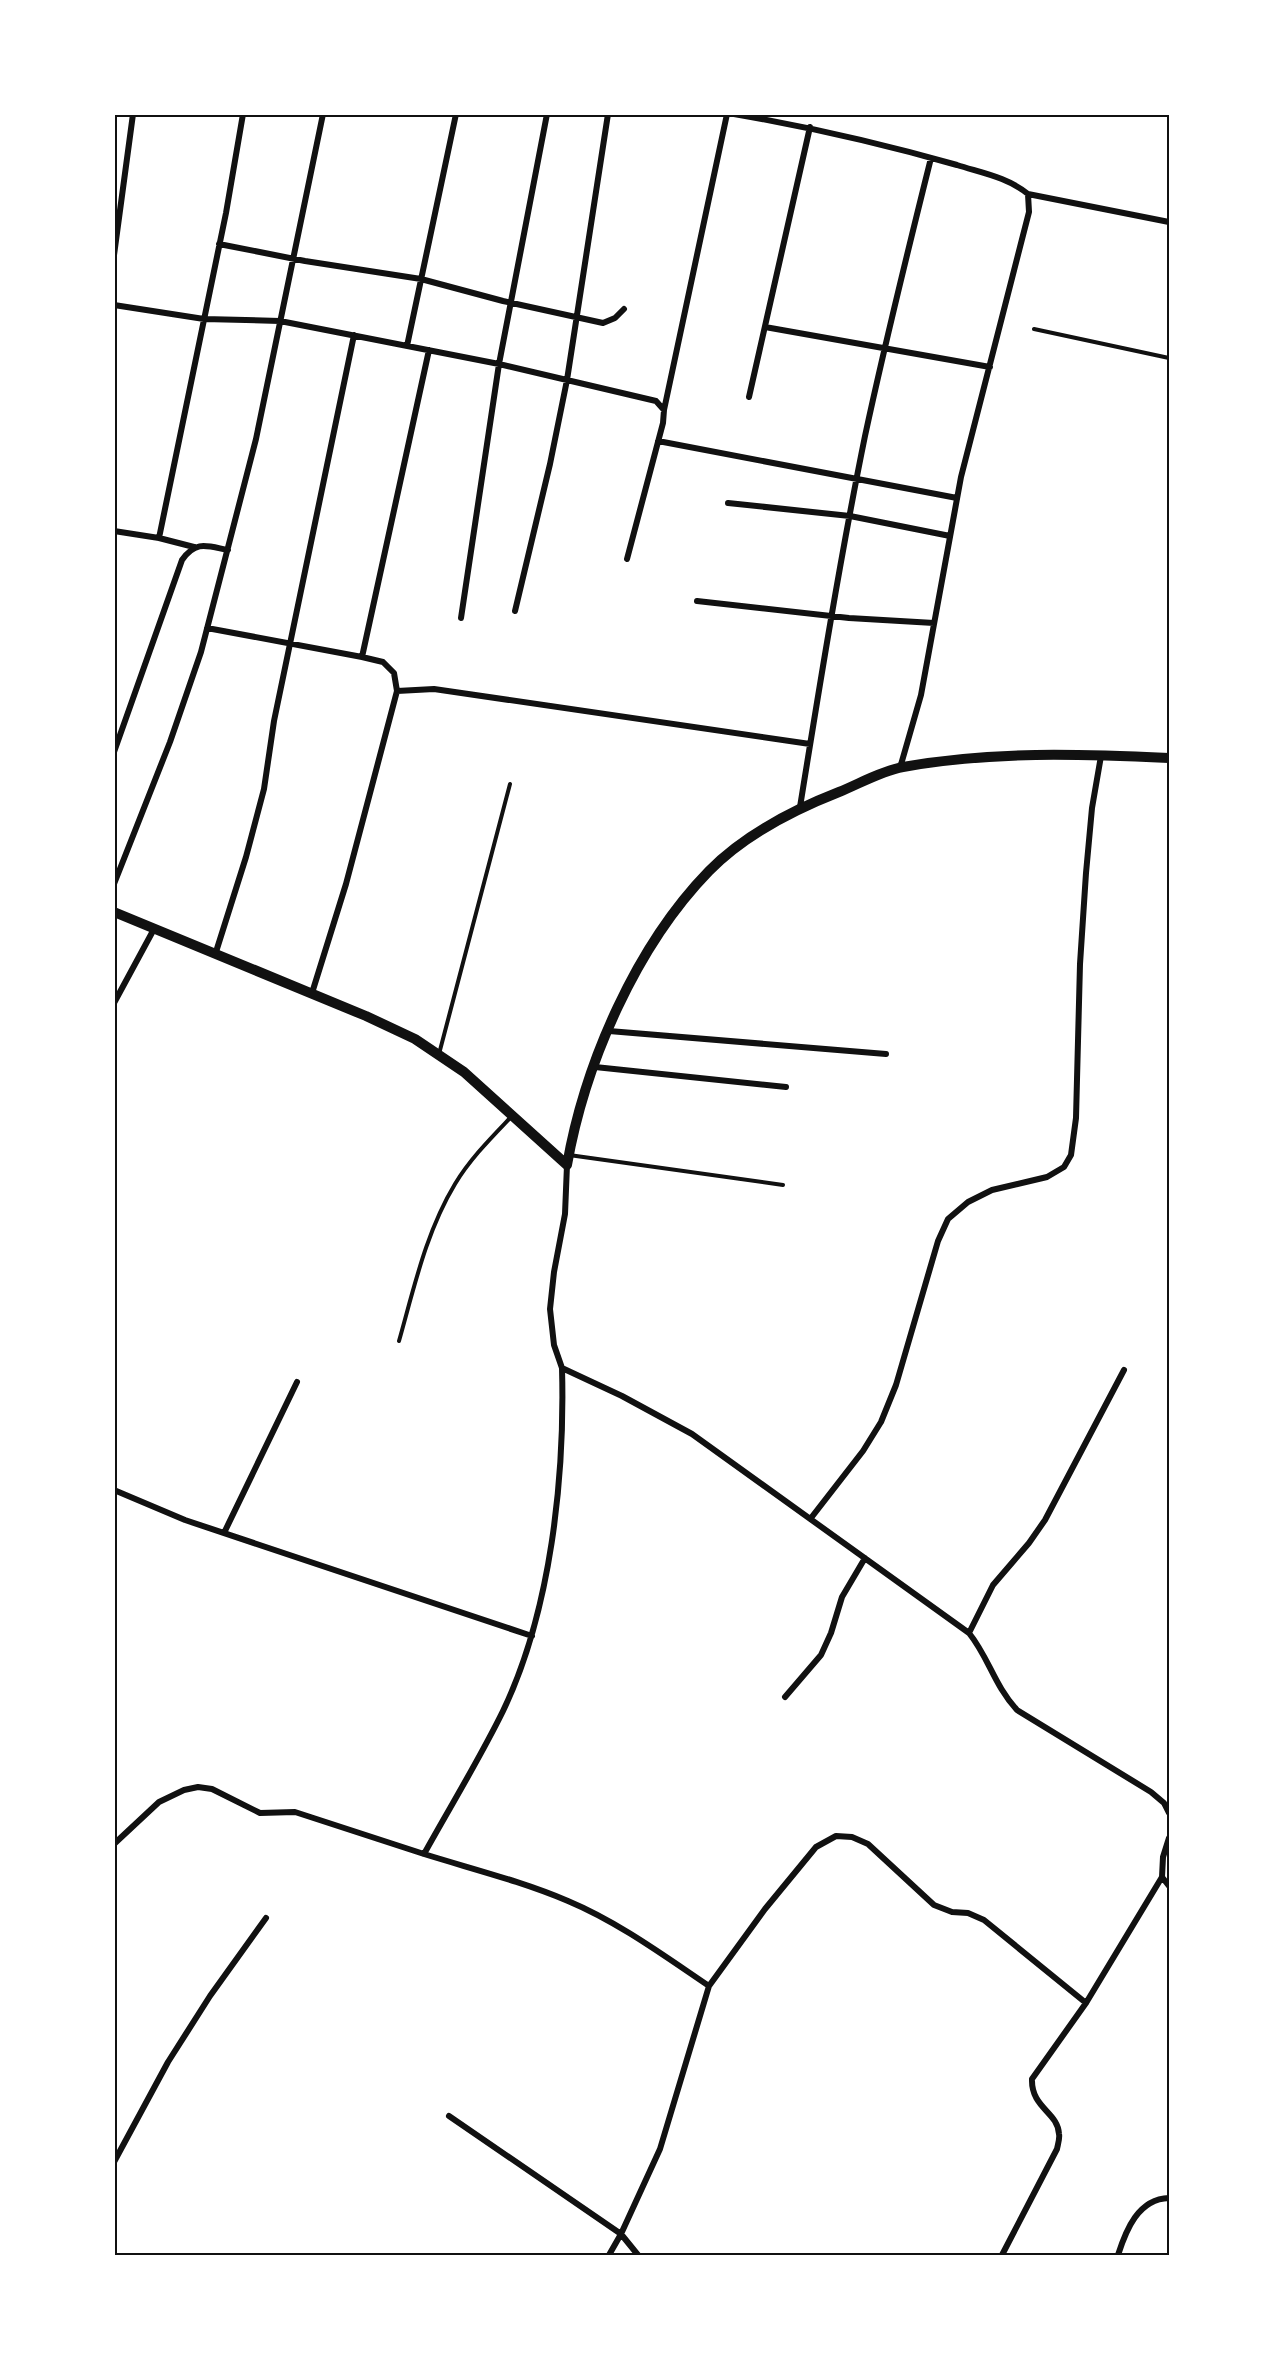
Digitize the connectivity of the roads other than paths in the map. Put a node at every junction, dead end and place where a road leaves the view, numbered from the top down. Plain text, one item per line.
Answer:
1 (133, 114) edge
2 (243, 114) edge
3 (323, 114) edge
4 (456, 114) edge
5 (547, 114) edge
6 (608, 114) edge
7 (727, 114) edge
8 (734, 114) edge
9 (810, 127) junction
10 (930, 158) junction
11 (114, 187) edge
12 (122, 187) junction
13 (1028, 194) junction
14 (1169, 222) edge
15 (219, 244) junction
16 (114, 255) edge
17 (293, 258) junction
18 (421, 279) junction
19 (511, 303) junction
20 (114, 305) edge
21 (624, 309) dead end
22 (577, 316) junction
23 (204, 319) junction
24 (280, 321) junction
25 (765, 327) junction
26 (1034, 329) dead end
27 (354, 335) junction
28 (407, 346) junction
29 (885, 349) junction
30 (429, 350) junction
31 (1169, 358) edge
32 (499, 364) junction
33 (990, 367) junction
34 (567, 380) junction
35 (749, 398) dead end
36 (664, 410) junction
37 (658, 441) junction
38 (858, 478) junction
39 (957, 498) junction
40 (728, 503) dead end
41 (850, 516) junction
42 (114, 531) edge
43 (950, 536) junction
44 (159, 538) junction
45 (195, 547) junction
46 (228, 550) junction
47 (627, 559) dead end
48 (697, 601) dead end
49 (515, 611) dead end
50 (832, 616) junction
51 (461, 618) dead end
52 (934, 623) junction
53 (207, 628) junction
54 (291, 643) junction
55 (362, 657) junction
56 (397, 692) junction
57 (810, 744) junction
58 (114, 752) edge
59 (1101, 756) junction
60 (1169, 758) edge
61 (900, 768) junction
62 (510, 784) dead end
63 (800, 807) junction
64 (114, 884) edge
65 (114, 912) edge
66 (154, 929) junction
67 (214, 955) junction
68 (312, 993) junction
69 (114, 1003) edge
70 (609, 1031) junction
71 (886, 1054) dead end
72 (439, 1055) junction
73 (595, 1067) junction
74 (786, 1087) dead end
75 (512, 1116) junction
76 (568, 1160) junction
77 (783, 1185) dead end
78 (399, 1341) dead end
79 (562, 1368) junction
80 (1124, 1370) dead end
81 (297, 1382) dead end
82 (114, 1490) edge
83 (811, 1518) junction
84 (224, 1533) junction
85 (865, 1558) junction
86 (969, 1633) junction
87 (532, 1636) junction
88 (785, 1697) dead end
89 (1169, 1813) edge
90 (1169, 1838) edge
91 (114, 1844) edge
92 (424, 1854) junction
93 (1162, 1877) junction
94 (1169, 1886) edge
95 (266, 1918) dead end
96 (709, 1986) junction
97 (1086, 2003) junction
98 (449, 2116) dead end
99 (114, 2162) edge
100 (1169, 2198) edge
101 (621, 2234) junction
102 (609, 2255) edge
103 (638, 2255) edge
104 (1002, 2255) edge
105 (1118, 2255) edge

1 - 12 street
2 - 15 street
3 - 17 street
4 - 18 street
5 - 19 street
6 - 22 street
7 - 36 street
8 - 9 street
9 - 10 street
9 - 25 street
10 - 13 street
10 - 29 street
11 - 12 street
12 - 16 street
13 - 14 street
13 - 33 street
15 - 17 street
15 - 23 street
17 - 18 street
17 - 24 street
18 - 19 street
18 - 28 street
19 - 22 street
19 - 32 street
20 - 23 street
21 - 22 street
22 - 34 street
23 - 24 street
23 - 44 street
24 - 27 street
24 - 46 street
25 - 29 street
25 - 35 street
26 - 31 lane
27 - 28 street
27 - 54 street
28 - 30 street
29 - 33 street
29 - 38 street
30 - 32 street
30 - 55 street
32 - 34 street
32 - 51 street
33 - 39 street
34 - 36 street
34 - 49 street
36 - 37 street
37 - 38 street
37 - 47 street
38 - 39 street
38 - 41 street
39 - 43 street
40 - 41 street
41 - 43 street
41 - 50 street
42 - 44 street
43 - 52 street
44 - 45 street
45 - 46 street
45 - 58 street
46 - 53 street
48 - 50 street
50 - 52 street
50 - 57 street
52 - 61 street
53 - 54 street
53 - 64 street
54 - 55 street
54 - 67 street
55 - 56 street
56 - 57 street
56 - 68 street
57 - 63 street
59 - 60 street
59 - 61 street
59 - 83 street
61 - 63 street
62 - 72 lane
63 - 70 street
65 - 66 street
66 - 67 street
66 - 69 street
67 - 68 street
68 - 72 street
70 - 71 street
70 - 73 street
72 - 75 street
73 - 74 street
73 - 76 street
75 - 76 street
75 - 78 lane
76 - 77 lane
76 - 79 street
79 - 83 street
79 - 87 street
80 - 86 street
81 - 84 street
82 - 84 street
83 - 85 street
84 - 87 street
85 - 86 street
85 - 88 street
86 - 89 street
87 - 92 street
90 - 93 street
91 - 92 street
92 - 96 street
93 - 94 street
93 - 97 street
95 - 99 street
96 - 97 street
96 - 101 street
97 - 104 street
98 - 101 street
100 - 105 street
101 - 102 street
101 - 103 street

